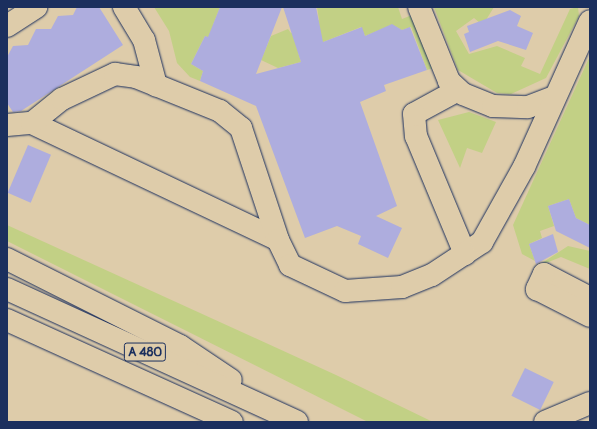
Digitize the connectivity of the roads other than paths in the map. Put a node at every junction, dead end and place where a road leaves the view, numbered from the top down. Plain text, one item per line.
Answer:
1 (36, 7) edge
2 (124, 7) edge
3 (419, 7) edge
4 (590, 21) edge
5 (7, 26) edge
6 (156, 85) junction
7 (458, 90) junction
8 (554, 97) junction
9 (32, 124) junction
10 (7, 125) edge
11 (278, 240) junction
12 (464, 254) junction
13 (7, 259) edge
14 (7, 289) edge
15 (590, 298) edge
16 (590, 316) edge
17 (7, 320) edge
18 (590, 403) edge
19 (290, 419) edge
20 (232, 422) edge
21 (545, 422) edge

1 - 5 main road
2 - 6 main road
3 - 7 main road
4 - 8 main road
6 - 9 main road
6 - 11 main road
7 - 8 main road
7 - 12 main road
8 - 12 main road
9 - 10 main road
9 - 11 main road
11 - 12 main road
13 - 19 main road
14 - 19 main road, A 480
15 - 16 main road
17 - 20 main road, A 480
18 - 21 main road

